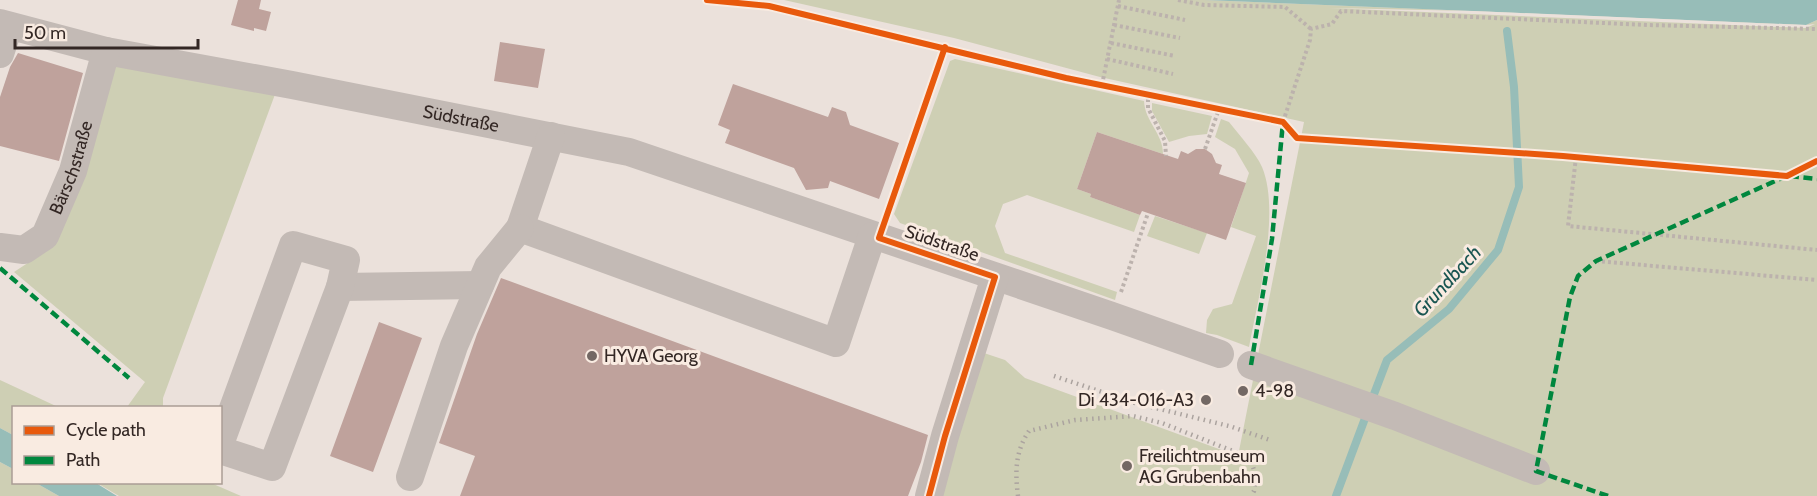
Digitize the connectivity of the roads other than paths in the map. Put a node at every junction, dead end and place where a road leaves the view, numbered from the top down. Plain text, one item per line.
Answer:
1 (5, 24) edge
2 (106, 51) junction
3 (0, 54) edge
4 (551, 136) junction
5 (520, 228) junction
6 (875, 237) junction
7 (0, 247) edge
8 (995, 277) junction
9 (480, 285) junction
10 (340, 287) junction
11 (1220, 354) dead end
12 (1251, 365) dead end
13 (222, 439) edge
14 (222, 451) edge
15 (1536, 471) dead end
16 (410, 477) dead end
17 (929, 496) edge

1 - 2 street, Südstraße
1 - 3 street
2 - 4 street, Südstraße
2 - 7 street, Bärschstraße
4 - 5 street
4 - 6 street, Südstraße
5 - 6 street
5 - 9 street
6 - 8 street, Südstraße
8 - 11 street, Südstraße
8 - 17 street
9 - 10 street
9 - 16 street
10 - 13 street
10 - 14 street
12 - 15 street

